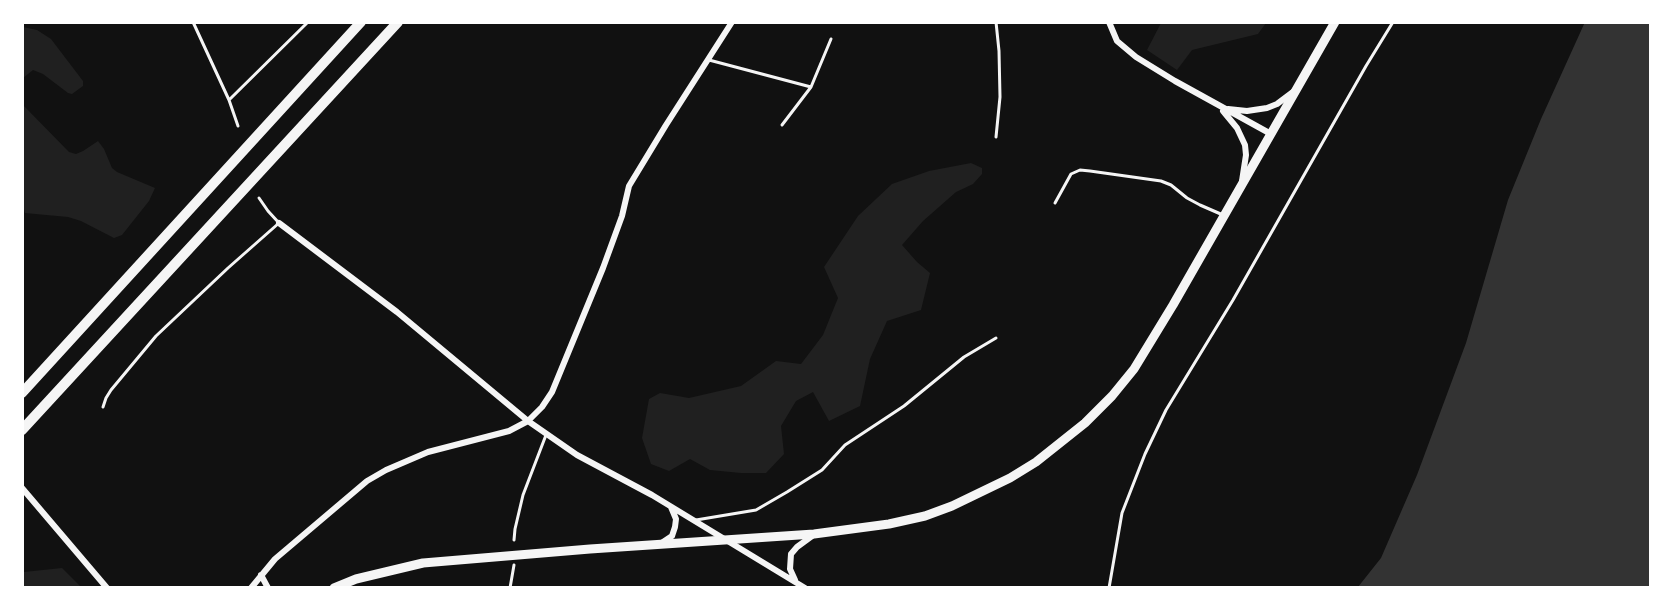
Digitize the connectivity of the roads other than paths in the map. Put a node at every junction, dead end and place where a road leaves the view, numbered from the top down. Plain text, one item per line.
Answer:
1 (193, 22) edge
2 (308, 22) edge
3 (361, 22) edge
4 (398, 22) edge
5 (732, 22) edge
6 (996, 22) edge
7 (1109, 22) edge
8 (1335, 22) edge
9 (1393, 22) edge
10 (831, 39) dead end
11 (707, 60) junction
12 (811, 87) junction
13 (1296, 89) junction
14 (229, 100) junction
15 (1221, 108) junction
16 (782, 125) dead end
17 (237, 126) dead end
18 (1271, 134) junction
19 (996, 137) dead end
20 (1241, 186) junction
21 (260, 198) dead end
22 (1055, 203) dead end
23 (1224, 215) junction
24 (279, 223) junction
25 (996, 338) dead end
26 (22, 393) edge
27 (103, 407) dead end
28 (528, 420) junction
29 (22, 430) edge
30 (546, 434) junction
31 (22, 488) edge
32 (671, 507) junction
33 (694, 520) junction
34 (814, 534) junction
35 (514, 540) dead end
36 (727, 540) junction
37 (660, 545) junction
38 (514, 565) dead end
39 (261, 574) junction
40 (795, 581) junction
41 (107, 588) edge
42 (251, 588) edge
43 (268, 588) edge
44 (334, 588) edge
45 (510, 588) edge
46 (805, 588) edge
47 (1109, 588) edge

1 - 14 lane
2 - 14 lane
3 - 26 highway
4 - 29 highway
5 - 11 street
6 - 19 lane
7 - 15 street
8 - 13 main road
9 - 47 lane
10 - 12 lane
11 - 12 lane
11 - 28 street
12 - 16 lane
13 - 15 street
13 - 18 main road
14 - 17 lane
15 - 18 street
15 - 20 street
18 - 20 main road
20 - 23 main road
21 - 24 lane
22 - 23 lane
23 - 34 main road
24 - 27 lane
24 - 28 street
25 - 33 lane
28 - 30 street
28 - 39 street
30 - 32 street
30 - 35 lane
31 - 41 street
32 - 33 street
32 - 37 street
33 - 36 street
34 - 36 main road
34 - 40 street
36 - 37 main road
36 - 40 street
37 - 44 main road
38 - 45 lane
39 - 42 street
39 - 43 street
40 - 46 street

